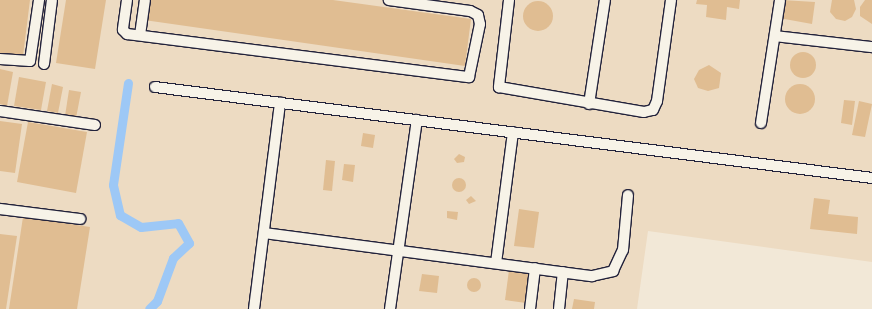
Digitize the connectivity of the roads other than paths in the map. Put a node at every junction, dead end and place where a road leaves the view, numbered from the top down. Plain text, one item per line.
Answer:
1 (39, 0) edge
2 (52, 0) edge
3 (127, 0) edge
4 (146, 0) edge
5 (389, 0) edge
6 (509, 0) edge
7 (605, 0) edge
8 (667, 0) edge
9 (671, 0) edge
10 (780, 0) edge
11 (140, 35) junction
12 (775, 36) junction
13 (872, 47) edge
14 (0, 59) edge
15 (44, 64) dead end
16 (155, 87) dead end
17 (280, 103) junction
18 (589, 104) junction
19 (0, 111) edge
20 (417, 120) junction
21 (761, 122) dead end
22 (95, 125) dead end
23 (513, 132) junction
24 (872, 178) edge
25 (628, 195) dead end
26 (0, 209) edge
27 (80, 219) dead end
28 (264, 233) junction
29 (398, 251) junction
30 (496, 263) junction
31 (536, 268) junction
32 (563, 272) junction
33 (254, 309) edge
34 (390, 309) edge
35 (530, 309) edge
36 (559, 309) edge

1 - 14 lane
2 - 15 lane
3 - 11 lane
4 - 11 lane
5 - 11 lane
6 - 18 lane
7 - 18 lane
8 - 9 lane
9 - 18 lane
10 - 12 lane
12 - 13 lane
12 - 21 lane
16 - 17 lane
17 - 20 lane
17 - 28 lane
19 - 22 lane
20 - 23 lane
20 - 29 lane
23 - 24 lane
23 - 30 lane
25 - 32 lane
26 - 27 lane
28 - 29 lane
28 - 33 lane
29 - 30 lane
29 - 34 lane
30 - 31 lane
31 - 32 lane
31 - 35 lane
32 - 36 lane

